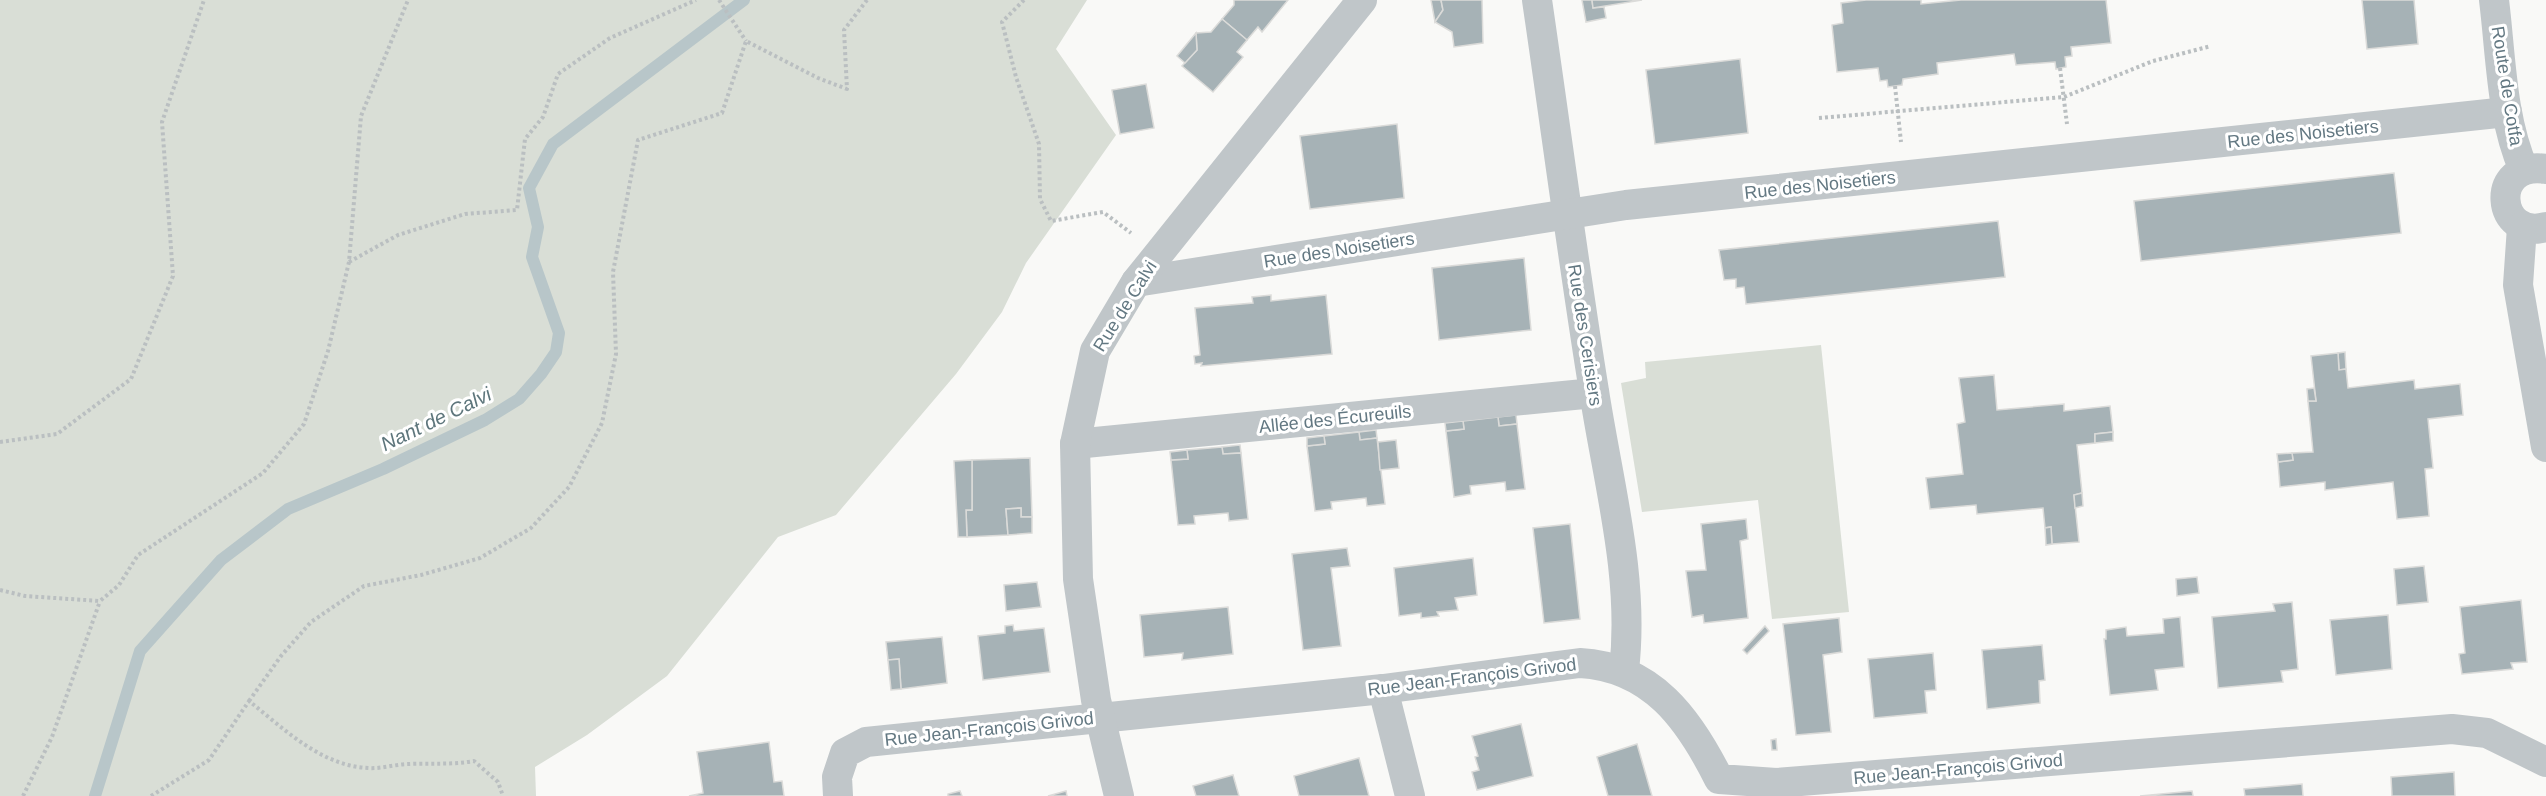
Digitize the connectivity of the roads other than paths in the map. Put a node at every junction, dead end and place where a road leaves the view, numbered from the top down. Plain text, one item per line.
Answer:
1 (1362, 0) edge
2 (1537, 0) edge
3 (2494, 0) edge
4 (2508, 112) junction
5 (2535, 170) edge
6 (1568, 213) junction
7 (2534, 227) edge
8 (1136, 282) junction
9 (1594, 393) junction
10 (1075, 444) junction
11 (2546, 447) edge
12 (1624, 670) junction
13 (1383, 689) junction
14 (1099, 717) junction
15 (2546, 762) edge
16 (1721, 787) edge
17 (838, 796) edge
18 (1119, 796) edge
19 (1410, 796) edge

1 - 8 street, Rue de Calvi
2 - 6 street, Rue des Cerisiers
3 - 4 street, Route de Cotfa
4 - 5 street, Route de Cotfa
4 - 6 street, Rue des Noisetiers
5 - 7 street
6 - 8 street, Rue des Noisetiers
6 - 9 street, Rue des Cerisiers
7 - 11 street
8 - 10 street, Rue de Calvi
9 - 10 street, Allée des Écureuils
9 - 12 street, Rue des Cerisiers
10 - 14 street, Rue de Calvi
12 - 13 street, Rue Jean-François Grivod
12 - 16 street, Rue Jean-François Grivod
13 - 14 street, Rue Jean-François Grivod
13 - 19 street
14 - 17 street, Rue Jean-François Grivod
14 - 18 street, Rue de Calvi
15 - 16 street, Rue Jean-François Grivod

